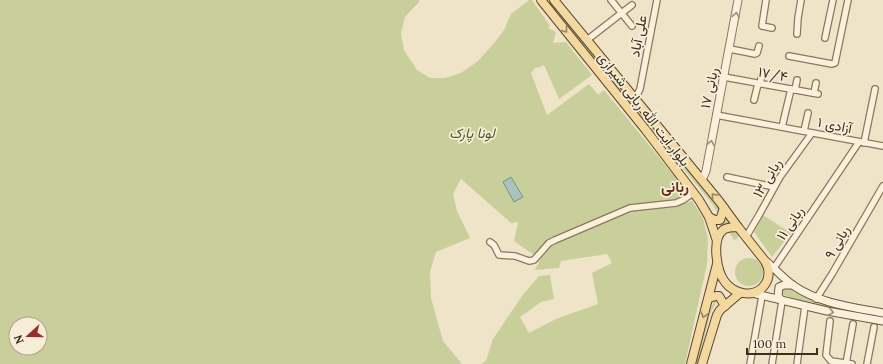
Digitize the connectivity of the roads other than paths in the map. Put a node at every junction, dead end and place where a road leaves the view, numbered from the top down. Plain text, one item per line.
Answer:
1 (540, 0) edge
2 (554, 0) edge
3 (611, 0) edge
4 (657, 0) edge
5 (738, 0) edge
6 (766, 0) edge
7 (801, 0) edge
8 (833, 0) edge
9 (848, 0) edge
10 (632, 5) dead end
11 (622, 13) junction
12 (632, 26) dead end
13 (772, 28) dead end
14 (798, 34) dead end
15 (825, 38) dead end
16 (587, 40) junction
17 (759, 46) dead end
18 (730, 48) junction
19 (789, 56) dead end
20 (762, 74) dead end
21 (724, 77) junction
22 (797, 80) dead end
23 (816, 83) dead end
24 (759, 84) junction
25 (875, 89) dead end
26 (793, 90) junction
27 (633, 98) junction
28 (754, 100) dead end
29 (808, 114) dead end
30 (716, 115) junction
31 (782, 127) junction
32 (804, 131) junction
33 (812, 133) junction
34 (861, 143) junction
35 (883, 146) edge
36 (727, 177) dead end
37 (702, 180) junction
38 (883, 186) edge
39 (774, 187) junction
40 (693, 192) junction
41 (724, 208) junction
42 (709, 217) junction
43 (738, 227) junction
44 (746, 237) junction
45 (717, 240) junction
46 (490, 242) dead end
47 (766, 261) junction
48 (718, 264) junction
49 (774, 268) junction
50 (793, 286) junction
51 (740, 293) junction
52 (752, 293) junction
53 (762, 296) junction
54 (709, 298) junction
55 (816, 298) junction
56 (782, 301) junction
57 (725, 306) junction
58 (805, 306) junction
59 (883, 313) edge
60 (830, 321) dead end
61 (883, 321) edge
62 (853, 324) dead end
63 (874, 327) dead end
64 (691, 364) edge
65 (702, 364) edge
66 (750, 364) edge
67 (772, 364) edge
68 (798, 364) edge
69 (848, 364) edge
70 (867, 364) edge

1 -> 40 main road, بلوار آیت الله ربانی شیرازی
2 - 16 main road, بلوار آیت الله ربانی شیرازی
3 - 11 street
4 - 27 street, علی آباد
18 -> 5 main road, ربانی ۱۷
6 - 13 street
7 - 14 street
8 - 15 street
9 - 19 street
10 - 11 street
11 - 12 street
11 - 16 street
16 - 27 main road, بلوار آیت الله ربانی شیرازی
17 - 18 street
18 - 21 main road, ربانی ۱۷
20 - 24 street
21 - 24 street, ۱۷/۴
21 - 30 main road, ربانی ۱۷
22 - 26 street
23 - 26 street, ۱۷/۴
24 - 26 street, ۱۷/۴
24 - 28 street
25 - 34 street
26 - 31 street
27 - 37 main road, بلوار آیت الله ربانی شیرازی
29 - 32 street
30 - 31 street, آزادی ۱
37 -> 30 main road, ربانی ۱۷
31 - 32 street, آزادی ۱
32 - 33 street, آزادی ۱
33 - 34 street, آزادی ۱
33 - 39 street, ربانی ۱۳
34 - 35 street, آزادی ۱
34 - 49 street, ربانی ۱۱
36 - 39 street
41 -> 37 main road, بلوار آیت الله ربانی شیرازی
38 - 55 street, ربانی ۹
39 - 44 street, ربانی ۱۳
40 - 42 main road, بلوار آیت الله ربانی شیرازی
40 - 46 street
41 - 42 main road
41 - 43 main road, بلوار آیت الله ربانی شیرازی
42 - 45 main road, بلوار آیت الله ربانی شیرازی
43 - 44 main road
43 - 45 main road
44 - 47 main road
45 - 48 main road
47 - 49 main road
47 - 52 main road
48 - 51 main road
48 - 54 main road
49 - 50 main road
50 - 55 main road
50 - 56 main road
51 - 52 main road
51 - 57 main road
52 - 53 main road
53 - 56 main road
53 - 66 street
54 - 57 main road
54 -> 64 main road
55 - 59 main road
56 - 58 main road
56 - 67 street
57 - 65 main road
58 -> 61 main road
58 - 68 street
60 - 69 street
62 - 69 street
63 - 70 street

